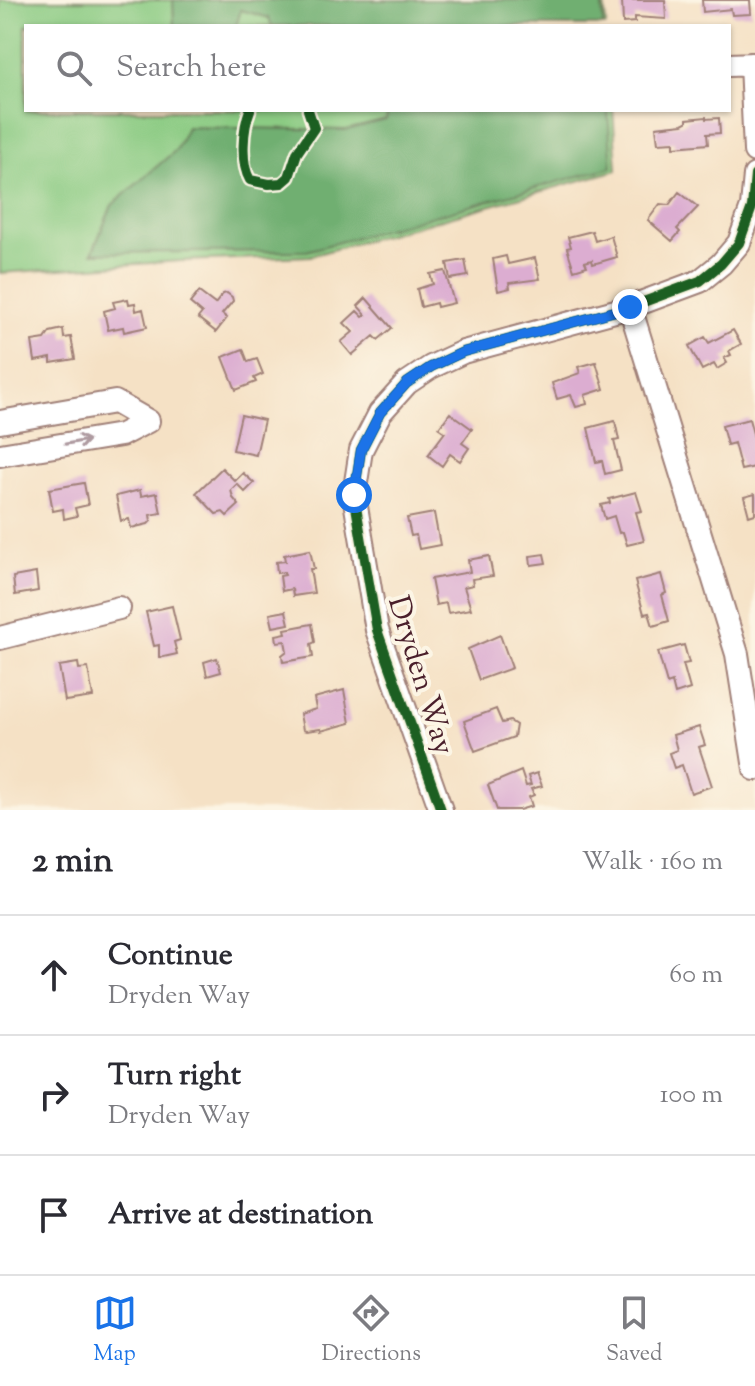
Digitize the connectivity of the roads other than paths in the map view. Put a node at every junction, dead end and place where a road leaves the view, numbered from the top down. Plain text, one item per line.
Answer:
1 (745, 64) edge
2 (755, 151) edge
3 (755, 175) edge
4 (630, 307) junction
5 (0, 422) edge
6 (0, 455) edge
7 (119, 608) dead end
8 (0, 638) edge
9 (753, 745) edge
10 (755, 769) edge
11 (441, 810) edge

1 - 2 street
3 - 4 street, Dryden Way
4 - 9 street
4 - 11 street, Dryden Way
6 -> 5 street
7 - 8 street
9 - 10 street

